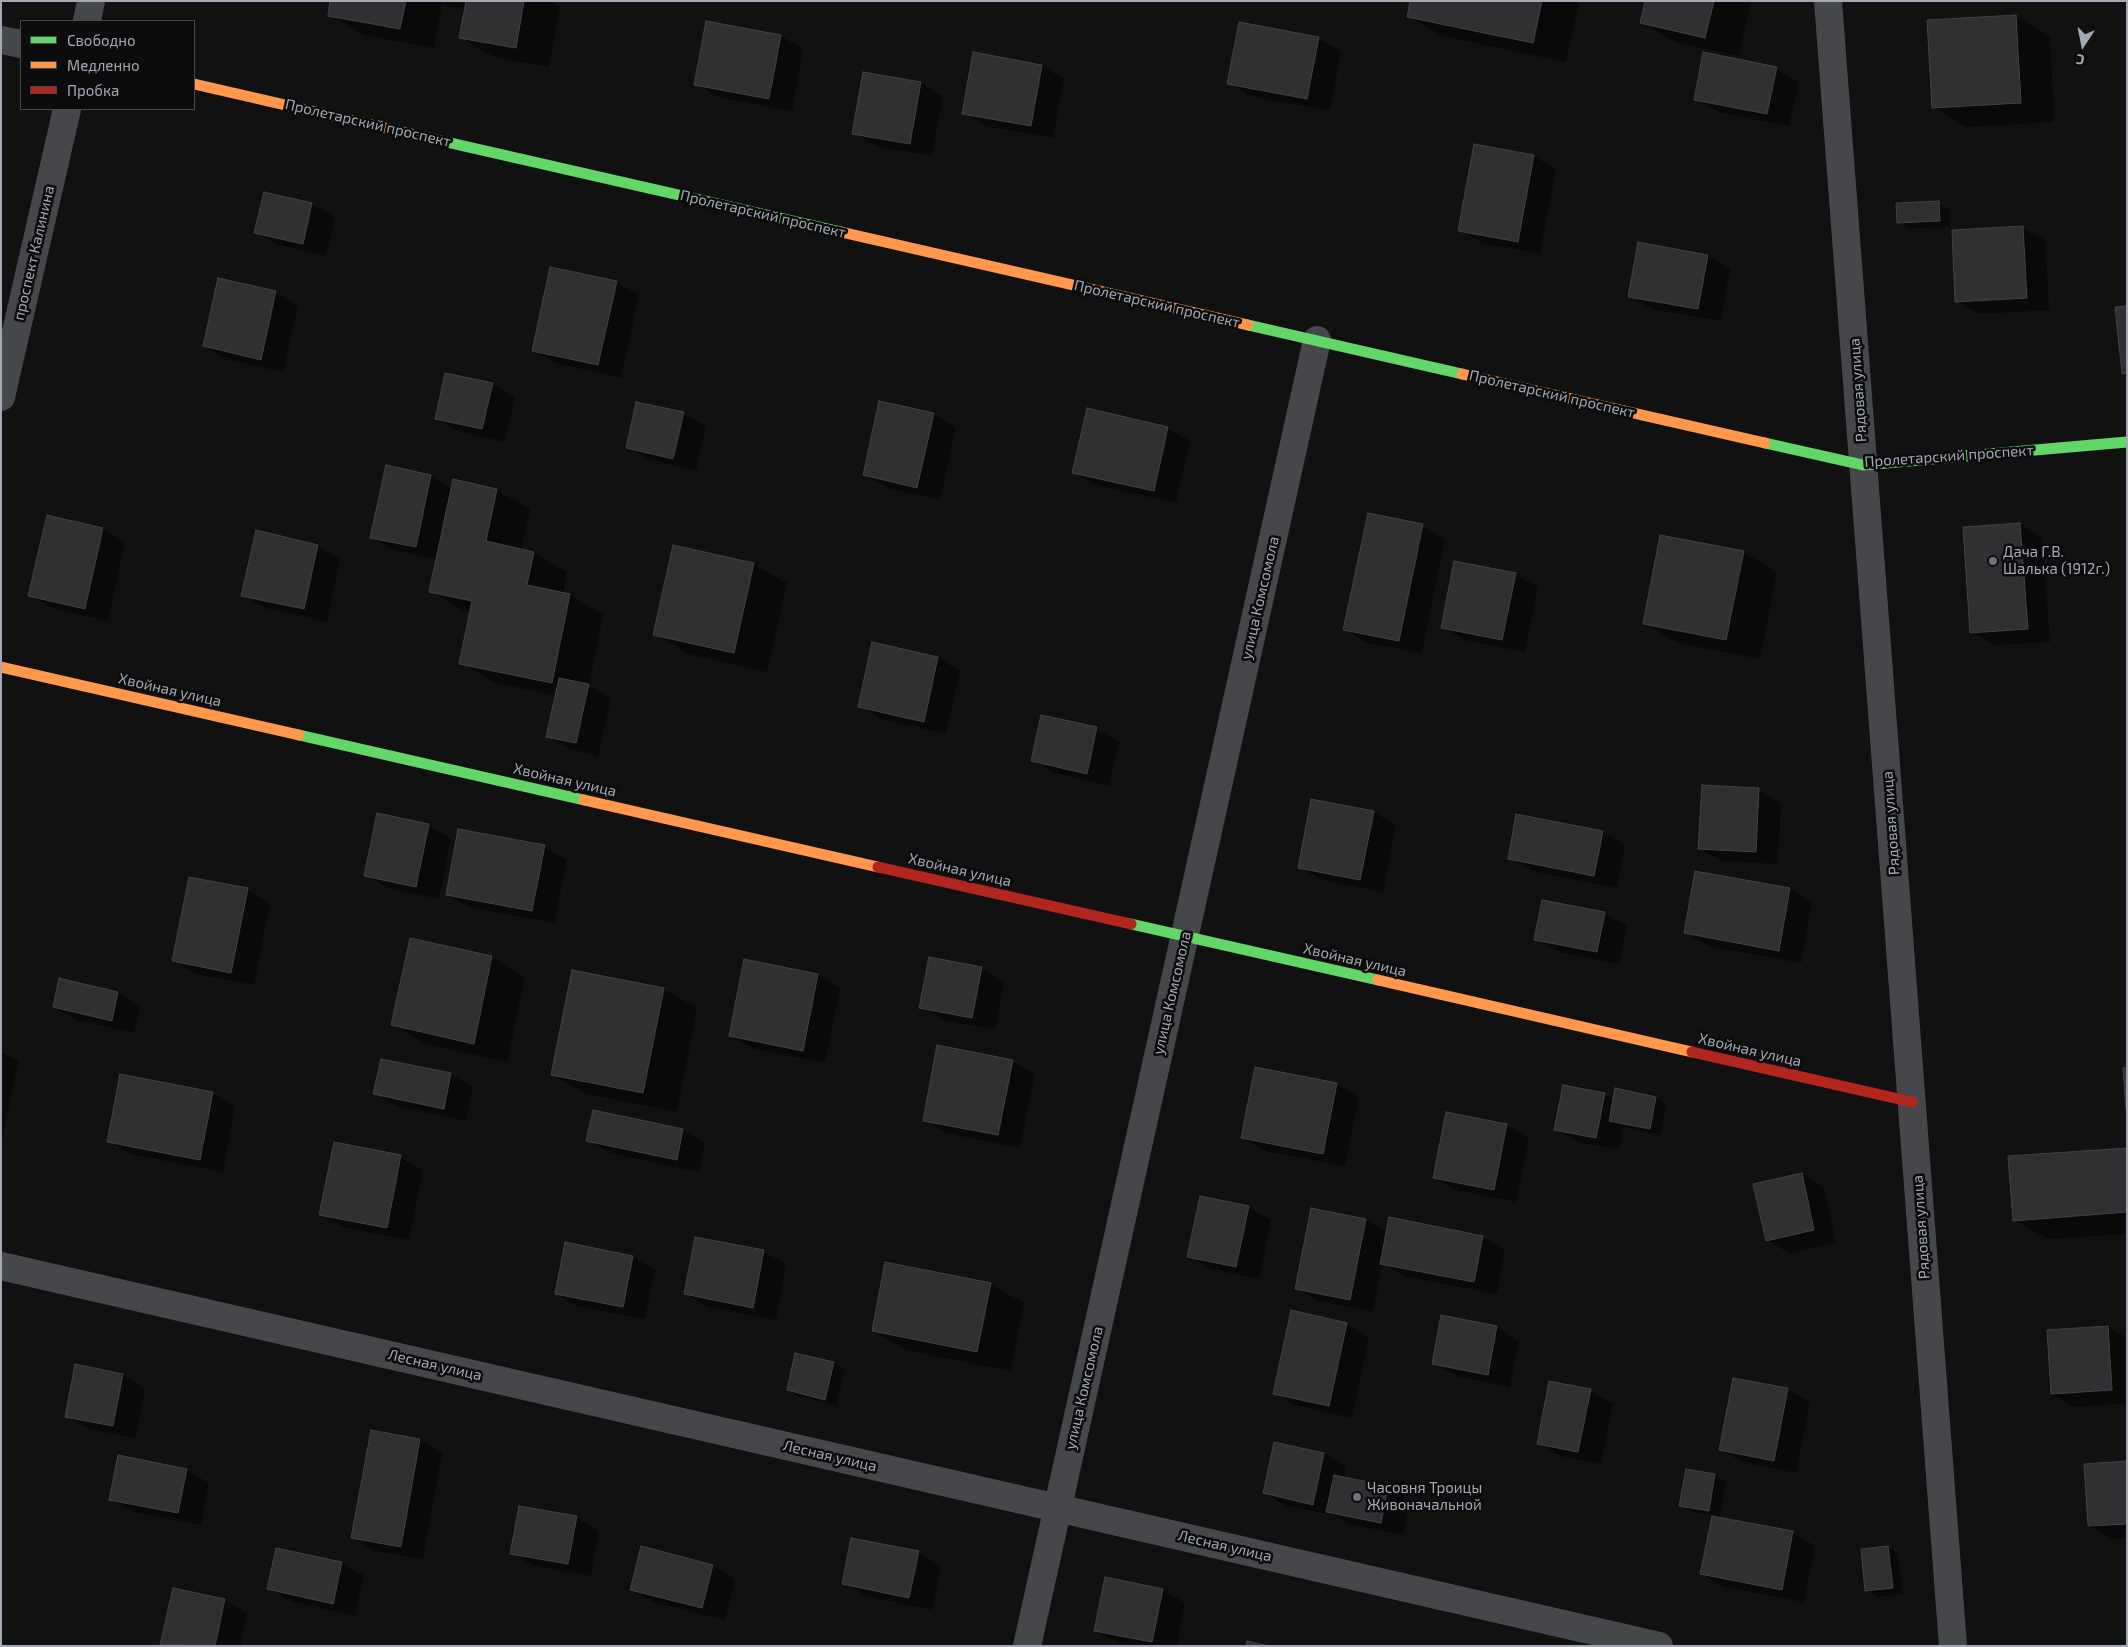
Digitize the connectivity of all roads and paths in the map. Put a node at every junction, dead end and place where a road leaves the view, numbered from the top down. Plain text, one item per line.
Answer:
1 (91, 1) edge
2 (1828, 1) edge
3 (87, 20) edge
4 (1, 40) edge
5 (20, 44) edge
6 (195, 84) edge
7 (67, 110) edge
8 (1317, 340) junction
9 (1, 397) edge
10 (2127, 442) edge
11 (1863, 464) junction
12 (1, 667) edge
13 (1185, 937) junction
14 (1912, 1102) junction
15 (1, 1266) edge
16 (1058, 1508) junction
17 (1027, 1646) edge
18 (1659, 1646) edge
19 (1953, 1646) edge

1 - 3 street
2 - 11 street, Рядовая улица
4 - 5 street
6 - 8 street, Пролетарский проспект
7 - 9 street, проспект Калинина
8 - 11 street, Пролетарский проспект
8 - 13 street, улица Комсомола
10 - 11 street, Пролетарский проспект
11 - 14 street, Рядовая улица
12 - 13 street, Хвойная улица
13 - 14 street, Хвойная улица
13 - 16 street, улица Комсомола
14 - 19 street, Рядовая улица
15 - 16 street, Лесная улица
16 - 17 street, улица Комсомола
16 - 18 street, Лесная улица

